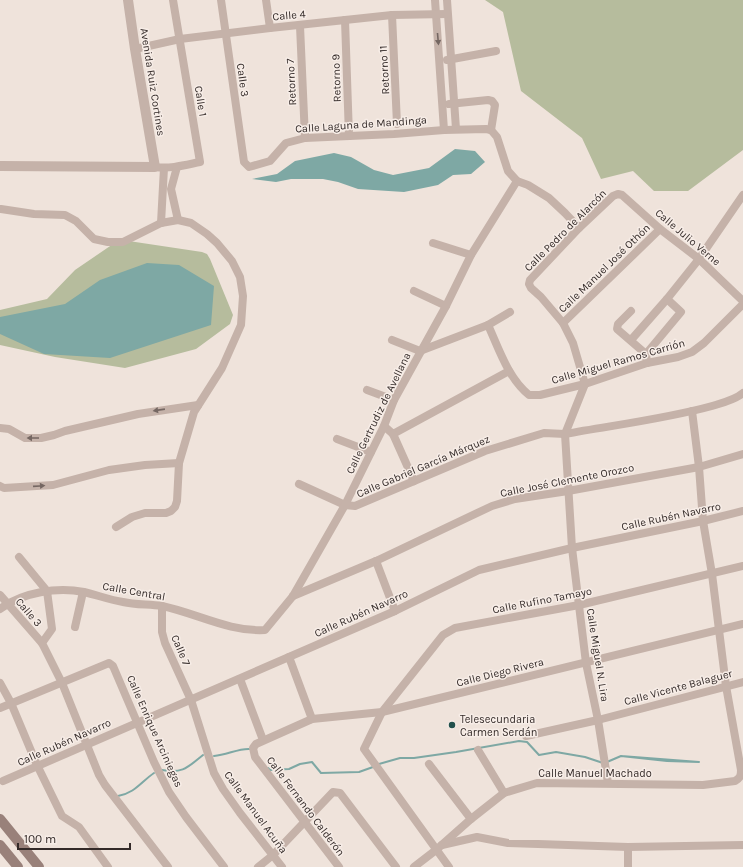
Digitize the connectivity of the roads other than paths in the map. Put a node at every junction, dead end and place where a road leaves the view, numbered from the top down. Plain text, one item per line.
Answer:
1 (128, 0) edge
2 (174, 0) edge
3 (221, 0) edge
4 (266, 0) edge
5 (435, 0) edge
6 (446, 0) edge
7 (436, 14) junction
8 (447, 14) junction
9 (392, 15) junction
10 (345, 20) junction
11 (300, 26) junction
12 (270, 28) junction
13 (226, 33) junction
14 (180, 39) junction
15 (135, 49) junction
16 (496, 51) dead end
17 (450, 59) junction
18 (440, 60) junction
19 (442, 104) junction
20 (454, 104) junction
21 (397, 124) dead end
22 (456, 129) junction
23 (444, 130) junction
24 (491, 130) junction
25 (349, 136) junction
26 (305, 138) junction
27 (244, 162) joint
28 (0, 166) edge
29 (177, 167) junction
30 (160, 168) junction
31 (518, 181) junction
32 (167, 190) junction
33 (618, 194) joint
34 (743, 195) edge
35 (1, 209) dead end
36 (178, 220) junction
37 (161, 223) junction
38 (579, 228) junction
39 (660, 228) junction
40 (433, 243) dead end
41 (471, 255) junction
42 (699, 259) junction
43 (414, 291) dead end
44 (667, 299) junction
45 (743, 302) edge
46 (446, 306) junction
47 (631, 311) dead end
48 (510, 312) dead end
49 (564, 323) junction
50 (488, 325) junction
51 (392, 340) dead end
52 (631, 340) junction
53 (420, 351) junction
54 (647, 359) junction
55 (509, 371) junction
56 (584, 384) junction
57 (367, 390) dead end
58 (743, 393) edge
59 (394, 400) junction
60 (198, 405) junction
61 (692, 411) junction
62 (384, 426) junction
63 (0, 428) edge
64 (393, 434) junction
65 (565, 434) junction
66 (338, 439) dead end
67 (371, 452) junction
68 (743, 454) edge
69 (179, 463) junction
70 (699, 466) junction
71 (414, 481) junction
72 (299, 484) dead end
73 (0, 486) edge
74 (568, 491) junction
75 (345, 505) junction
76 (743, 511) edge
77 (703, 521) junction
78 (116, 527) dead end
79 (572, 548) junction
80 (19, 557) dead end
81 (376, 561) junction
82 (743, 566) edge
83 (712, 574) junction
84 (47, 591) junction
85 (83, 592) junction
86 (0, 595) edge
87 (293, 596) junction
88 (579, 605) junction
89 (3, 606) edge
90 (162, 606) junction
91 (394, 612) junction
92 (743, 624) edge
93 (75, 627) dead end
94 (265, 630) joint
95 (718, 631) junction
96 (42, 644) junction
97 (289, 657) junction
98 (586, 663) junction
99 (240, 679) junction
100 (743, 682) edge
101 (0, 683) edge
102 (62, 683) junction
103 (726, 686) junction
104 (191, 700) junction
105 (11, 703) junction
106 (0, 708) edge
107 (382, 712) junction
108 (312, 719) junction
109 (598, 720) junction
110 (138, 721) junction
111 (526, 736) dead end
112 (263, 740) junction
113 (86, 744) junction
114 (478, 750) dead end
115 (429, 764) dead end
116 (37, 765) junction
117 (3, 781) dead end
118 (608, 783) junction
119 (504, 793) junction
120 (0, 819) edge
121 (471, 819) junction
122 (304, 823) junction
123 (0, 845) edge
124 (743, 845) edge
125 (439, 847) junction
126 (628, 847) junction
127 (273, 855) junction
128 (18, 867) edge
129 (39, 867) edge
130 (108, 867) edge
131 (168, 867) edge
132 (224, 867) edge
133 (258, 867) edge
134 (282, 867) edge
135 (339, 867) edge
136 (396, 867) edge
137 (414, 867) edge
138 (449, 867) edge
139 (628, 867) edge

1 - 15 street, Avenida Ruiz Cortines
2 - 14 street, Calle 1
3 - 13 street, Calle 3
4 - 12 street
5 - 7 street
6 - 8 street
7 - 8 street, Calle 4
7 - 9 street, Calle 4
7 -> 18 street
8 - 17 street
9 - 10 street, Calle 4
9 - 21 street, Retorno 11
10 - 11 street, Calle 4
10 - 25 street, Retorno 9
11 - 12 street, Calle 4
11 - 26 street, Retorno 7
12 - 13 street, Calle 4
13 - 14 street, Calle 4
13 - 27 street, Calle 3
14 - 15 street, Calle 4
14 - 29 street, Calle 1
15 - 30 street, Avenida Ruiz Cortines
16 - 17 street
17 - 18 street
17 - 20 street
18 - 19 street
19 - 20 street
19 - 23 street
20 - 22 street
20 - 24 street
22 - 23 street, Calle Laguna de Mandinga
22 - 24 street, Calle Laguna de Mandinga
23 - 25 street, Calle Laguna de Mandinga
24 - 31 street
25 - 26 street, Calle Laguna de Mandinga
26 - 27 street, Calle Laguna de Mandinga
28 - 30 street
29 - 30 street, Calle 1
29 - 32 street
30 - 32 street
31 - 38 street
31 - 41 street, Calle Gertrudiz de Avellana
32 - 36 street
32 - 37 street
33 - 38 street, Calle Pedro de Alarcón
33 - 39 street, Calle Julio Verne
34 - 42 street
35 - 37 street
36 - 37 street
36 - 60 street
38 - 49 street, Calle Pedro de Alarcón
39 - 42 street, Calle Julio Verne
39 - 49 street, Calle Manuel José Othón
40 - 41 street
41 - 46 street, Calle Gertrudiz de Avellana
42 - 44 street
42 - 45 street, Calle Julio Verne
43 - 46 street
44 - 52 street
44 - 54 street
45 - 54 street, Calle Miguel Ramos Carrión
46 - 53 street, Calle Gertrudiz de Avellana
47 - 52 street
48 - 50 street
49 - 56 street
50 - 53 street
50 - 55 street
51 - 53 street
52 - 54 street
53 - 59 street, Calle Gertrudiz de Avellana
54 - 56 street, Calle Miguel Ramos Carrión
55 - 56 street, Calle Miguel Ramos Carrión
55 - 64 street
56 - 65 street
57 - 59 street
58 - 61 street, Calle Gabriel García Márquez
59 - 62 street, Calle Gertrudiz de Avellana
60 -> 63 street
60 - 69 street
61 - 65 street, Calle Gabriel García Márquez
61 - 70 street
62 - 64 street
62 - 67 street, Calle Gertrudiz de Avellana
64 - 71 street
65 - 71 street, Calle Gabriel García Márquez
65 - 74 street, Calle Miguel N. Lira
66 - 67 street
67 - 75 street, Calle Gertrudiz de Avellana
68 - 70 street, Calle José Clemente Orozco
73 -> 69 street
69 - 78 street
70 - 74 street, Calle José Clemente Orozco
70 - 77 street
71 - 75 street, Calle Gabriel García Márquez
72 - 75 street, Calle Gabriel García Márquez
74 - 79 street, Calle Miguel N. Lira
74 - 81 street, Calle José Clemente Orozco
75 - 87 street, Calle Gertrudiz de Avellana
76 - 77 street, Calle Rubén Navarro
77 - 79 street, Calle Rubén Navarro
77 - 83 street
79 - 88 street, Calle Miguel N. Lira
79 - 91 street, Calle Rubén Navarro
80 - 84 street
81 - 87 street, Calle José Clemente Orozco
81 - 91 street
82 - 83 street, Calle Rufino Tamayo
83 - 88 street, Calle Rufino Tamayo
83 - 95 street
84 - 85 street, Calle Central
84 - 89 street, Calle Central
84 - 96 street
85 - 90 street, Calle Central
85 - 93 street
86 - 89 street, Calle 3
87 - 94 street, Calle Gertrudiz de Avellana
88 - 98 street, Calle Miguel N. Lira
88 - 107 street, Calle Rufino Tamayo
89 - 96 street, Calle 3
90 - 94 street, Calle Central
90 - 104 street, Calle 7
91 - 97 street, Calle Rubén Navarro
92 - 95 street, Calle Diego Rivera
95 - 98 street, Calle Diego Rivera
95 - 103 street
96 - 102 street, Calle 3
97 - 99 street, Calle Rubén Navarro
97 - 108 street
98 - 107 street, Calle Diego Rivera
98 - 109 street, Calle Miguel N. Lira
99 - 104 street, Calle Rubén Navarro
99 - 112 street
100 - 103 street, Calle Vicente Balaguer
101 - 105 street
102 - 105 street
102 - 110 street, Calle Enrique Arciniegas
102 - 113 street, Calle 3
103 - 109 street, Calle Vicente Balaguer
103 - 118 street, Calle Manuel Machado
104 - 110 street, Calle Rubén Navarro
104 - 127 street, Calle Manuel Acuña
105 - 106 street
105 - 116 street
107 - 108 street, Calle Diego Rivera
107 - 125 street, Calle Rufino Tamayo
108 - 112 street, Calle Diego Rivera
109 - 111 street, Calle Vicente Balaguer
109 - 118 street, Calle Miguel N. Lira
110 - 113 street, Calle Rubén Navarro
110 - 132 street, Calle Enrique Arciniegas
112 - 122 street, Calle Fernando Calderón
113 - 116 street, Calle Rubén Navarro
113 - 131 street, Calle 3
114 - 119 street
115 - 121 street
116 - 117 street, Calle Rubén Navarro
116 - 130 street
118 - 119 street, Calle Manuel Machado
119 - 121 street, Calle Manuel Machado
120 - 129 main road
121 - 125 street, Calle Manuel Machado
122 - 127 street
122 - 135 street, Calle Fernando Calderón
122 - 136 street
123 - 128 main road
124 - 126 street, Calle Manuel Machado
125 - 126 street, Calle Manuel Machado
125 - 137 street, Calle Manuel Machado
125 - 138 street
126 - 139 street
127 - 133 street
127 - 134 street, Calle Manuel Acuña

